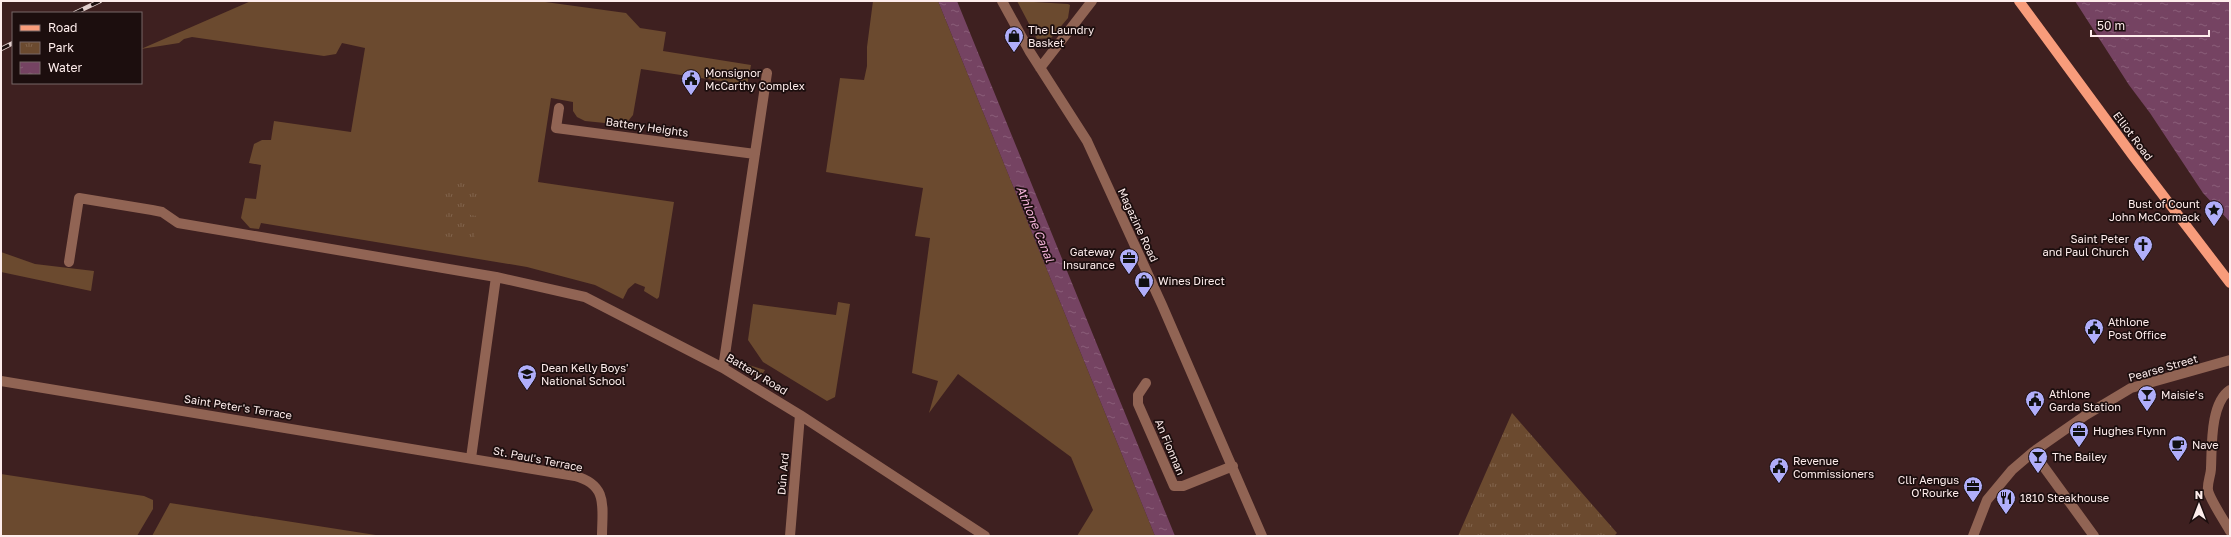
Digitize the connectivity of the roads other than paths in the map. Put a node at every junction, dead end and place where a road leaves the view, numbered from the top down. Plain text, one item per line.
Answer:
1 (1002, 1) edge
2 (1091, 1) edge
3 (2019, 1) edge
4 (1040, 68) junction
5 (767, 73) dead end
6 (559, 108) dead end
7 (755, 154) junction
8 (69, 262) dead end
9 (496, 277) junction
10 (2230, 283) edge
11 (2230, 360) edge
12 (723, 368) junction
13 (1, 381) edge
14 (1146, 382) dead end
15 (2230, 390) edge
16 (800, 415) junction
17 (2033, 452) junction
18 (471, 458) junction
19 (1233, 466) junction
20 (2230, 531) edge
21 (602, 536) edge
22 (790, 536) edge
23 (985, 536) edge
24 (1262, 536) edge
25 (1972, 536) edge
26 (2094, 536) edge

1 - 4 street, Magazine Road
2 - 4 street
3 - 10 main road, Elliot Road
4 - 19 street, Magazine Road
5 - 7 street
6 - 7 street, Battery Heights
7 - 12 street
8 - 9 street, Battery Road
9 - 12 street, Battery Road
9 - 18 street
11 - 17 street, Pearse Street
12 - 16 street, Battery Road
13 - 18 street, Saint Peter's Terrace
14 - 19 street, An Fionnan
15 - 20 street
16 - 22 street, Dún Ard
16 - 23 street, Battery Road
17 - 25 street, Pearse Street
17 - 26 street
18 - 21 street, St. Paul's Terrace
19 - 24 street, Magazine Road

